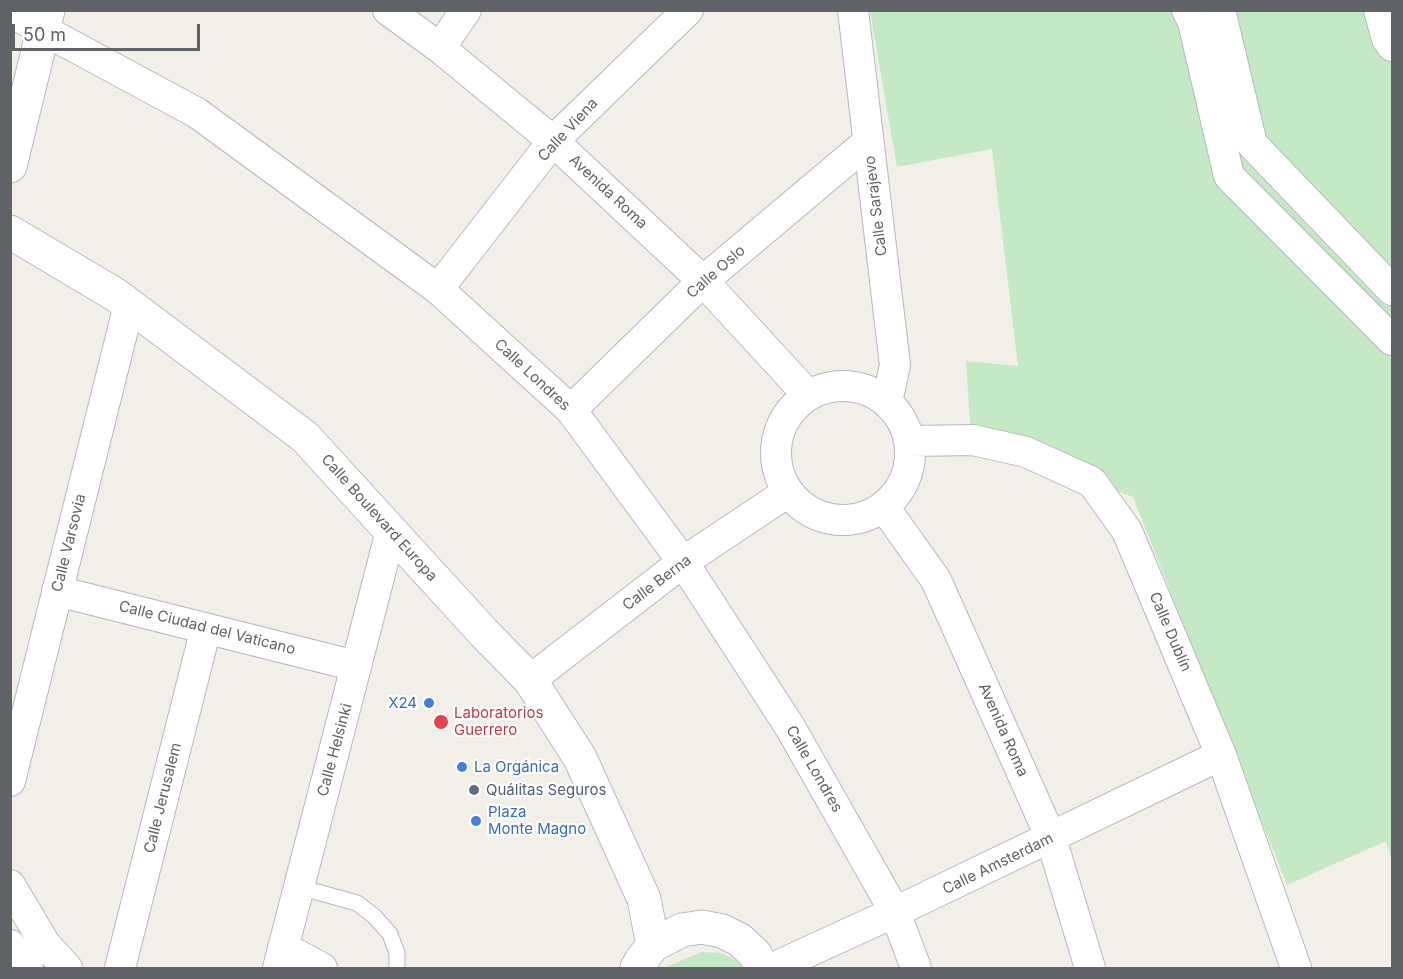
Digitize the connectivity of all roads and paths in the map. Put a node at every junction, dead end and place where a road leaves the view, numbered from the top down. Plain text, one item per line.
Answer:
1 (388, 10) edge
2 (466, 10) edge
3 (688, 10) edge
4 (853, 10) edge
5 (1187, 10) edge
6 (1220, 10) edge
7 (1379, 10) edge
8 (10, 12) edge
9 (45, 20) edge
10 (1392, 46) edge
11 (440, 48) junction
12 (553, 141) junction
13 (868, 142) junction
14 (10, 166) edge
15 (10, 232) edge
16 (703, 281) junction
17 (1391, 286) edge
18 (438, 289) junction
19 (129, 305) junction
20 (1365, 312) junction
21 (1392, 340) edge
22 (808, 395) junction
23 (887, 402) junction
24 (571, 410) junction
25 (910, 441) junction
26 (788, 492) junction
27 (884, 507) junction
28 (391, 531) junction
29 (683, 562) junction
30 (57, 591) junction
31 (206, 628) junction
32 (356, 666) junction
33 (530, 680) junction
34 (1221, 755) junction
35 (12, 768) edge
36 (1051, 838) junction
37 (10, 885) edge
38 (299, 886) junction
39 (644, 899) junction
40 (895, 912) junction
41 (681, 930) junction
42 (10, 945) edge
43 (645, 957) edge
44 (281, 958) edge
45 (28, 969) edge
46 (67, 969) edge
47 (120, 969) edge
48 (322, 969) edge
49 (397, 969) edge
50 (762, 969) edge
51 (773, 969) edge
52 (915, 969) edge
53 (1090, 969) edge
54 (1296, 969) edge

1 - 11 street, Avenida Roma
2 - 11 street
3 - 12 street, Calle Viena
4 - 13 street, Calle Sarajevo
5 - 20 street
6 - 17 street
7 - 10 street
8 - 9 street, Calle Londres
9 - 14 main road
9 - 18 street, Calle Londres
11 - 12 street, Avenida Roma
12 - 16 street, Avenida Roma
12 - 18 street, Calle Viena
13 - 16 street, Calle Oslo
13 - 23 street, Calle Sarajevo
15 - 19 main road, Calle Boulevard Europa
16 - 22 street, Avenida Roma
16 - 24 street, Calle Oslo
17 - 20 street
18 - 24 street, Calle Londres
19 - 28 main road, Calle Boulevard Europa
19 - 30 street, Calle Varsovia
20 - 21 street
22 - 23 street
22 - 26 street
23 - 25 street
24 - 29 street, Calle Londres
25 - 27 street
25 - 34 street, Calle Dublín
26 - 27 street
26 - 29 street, Calle Berna
27 - 36 street, Avenida Roma
28 - 32 street, Calle Helsinki
28 - 33 main road, Calle Boulevard Europa
29 - 33 street, Calle Berna
29 - 40 street, Calle Londres
30 - 31 street, Calle Ciudad del Vaticano
30 - 35 street, Calle Varsovia
31 - 32 street, Calle Ciudad del Vaticano
31 - 47 street, Calle Jerusalem
32 - 38 street, Calle Helsinki
33 - 39 main road, Calle Boulevard Europa
34 - 36 street, Calle Amsterdam
34 - 54 street, Calle Dublín
36 - 40 street, Calle Amsterdam
36 - 53 street, Avenida Roma
37 - 46 street
38 - 44 street, Calle Helsinki
38 - 49 lane
39 - 41 main road, Calle Boulevard Europa
39 - 43 main road, Calle Boulevard Europa
40 - 51 street, Calle Amsterdam
40 - 52 street, Calle Londres
41 - 43 main road
41 - 50 main road
42 - 45 street
44 - 48 street

